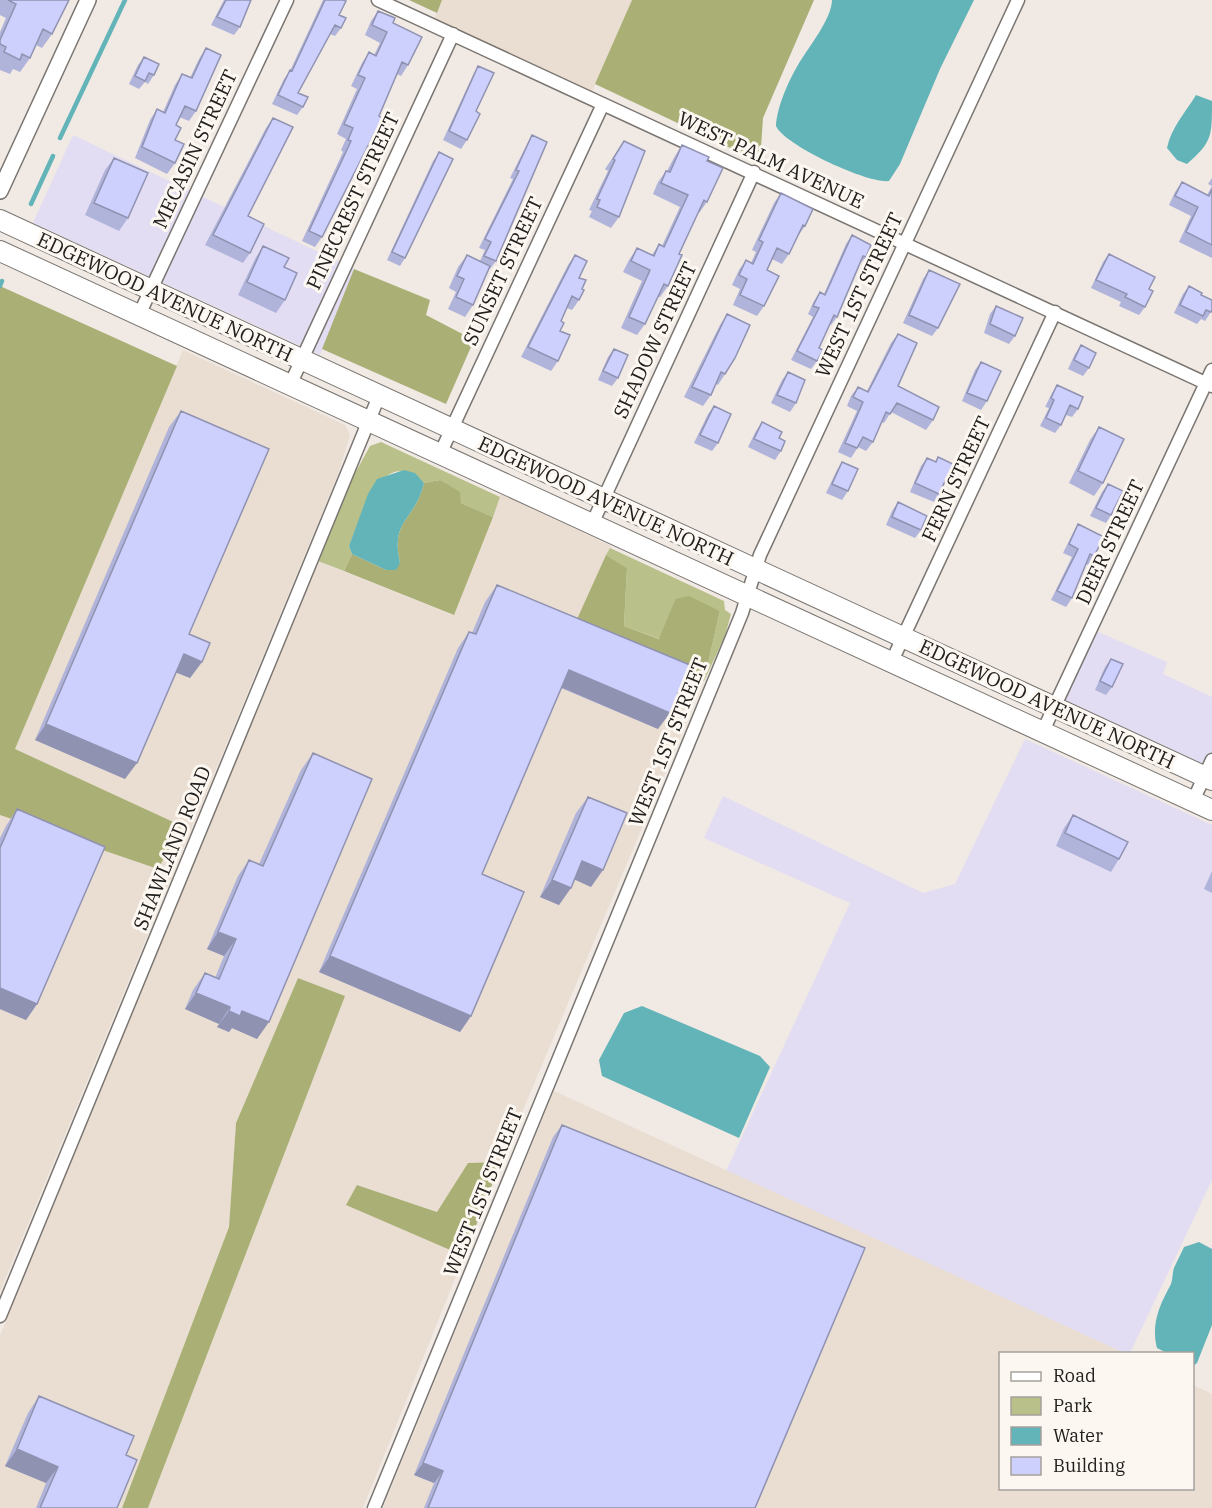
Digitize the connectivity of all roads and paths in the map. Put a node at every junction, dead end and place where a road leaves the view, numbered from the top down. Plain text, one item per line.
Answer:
1 (88, 0) edge
2 (287, 0) edge
3 (378, 0) edge
4 (1018, 0) edge
5 (453, 34) junction
6 (603, 104) junction
7 (754, 172) junction
8 (0, 191) edge
9 (0, 220) edge
10 (904, 243) junction
11 (0, 251) edge
12 (151, 290) junction
13 (1054, 312) junction
14 (139, 315) junction
15 (301, 360) junction
16 (1212, 370) edge
17 (1209, 384) edge
18 (290, 385) junction
19 (379, 396) junction
20 (369, 421) junction
21 (451, 429) junction
22 (440, 454) junction
23 (603, 499) junction
24 (592, 524) junction
25 (756, 570) junction
26 (749, 596) junction
27 (903, 638) junction
28 (892, 661) junction
29 (1054, 708) junction
30 (1043, 732) junction
31 (1209, 772) edge
32 (1193, 801) junction
33 (1212, 810) edge
34 (0, 1316) edge
35 (374, 1508) edge

1 - 8 street
2 - 12 street, MECASIN STREET
3 - 5 street, WEST PALM AVENUE
4 - 10 street, WEST 1ST STREET
5 - 6 street, WEST PALM AVENUE
5 - 15 street, PINECREST STREET
6 - 7 street, WEST PALM AVENUE
6 - 21 street, SUNSET STREET
7 - 10 street, WEST PALM AVENUE
7 - 23 street, SHADOW STREET
9 - 12 main road, EDGEWOOD AVENUE NORTH
10 - 13 street, WEST PALM AVENUE
10 - 25 street, WEST 1ST STREET
11 - 14 main road, EDGEWOOD AVENUE NORTH
12 - 14 street, MECASIN STREET
12 - 15 main road, EDGEWOOD AVENUE NORTH
13 - 17 street, WEST PALM AVENUE
13 - 27 street, FERN STREET
14 - 18 main road, EDGEWOOD AVENUE NORTH
15 - 18 street, PINECREST STREET
15 - 19 main road, EDGEWOOD AVENUE NORTH
16 - 17 street, DEER STREET
17 - 29 street, DEER STREET
18 - 20 main road, EDGEWOOD AVENUE NORTH
19 - 20 street, SHAWLAND ROAD
19 - 21 main road, EDGEWOOD AVENUE NORTH
20 - 22 main road, EDGEWOOD AVENUE NORTH
20 - 34 street, SHAWLAND ROAD
21 - 22 street, SUNSET STREET
21 - 23 main road, EDGEWOOD AVENUE NORTH
22 - 24 main road, EDGEWOOD AVENUE NORTH
23 - 24 street, SHADOW STREET
23 - 25 main road, EDGEWOOD AVENUE NORTH
24 - 26 main road, EDGEWOOD AVENUE NORTH
25 - 26 street, WEST 1ST STREET
25 - 27 main road, EDGEWOOD AVENUE NORTH
26 - 28 main road, EDGEWOOD AVENUE NORTH
26 - 35 street, WEST 1ST STREET
27 - 28 street, FERN STREET
27 - 29 main road, EDGEWOOD AVENUE NORTH
28 - 30 main road, EDGEWOOD AVENUE NORTH
29 - 30 street, DEER STREET
29 - 31 main road, EDGEWOOD AVENUE NORTH
30 - 32 main road, EDGEWOOD AVENUE NORTH
31 - 32 street
32 - 33 main road, EDGEWOOD AVENUE NORTH

